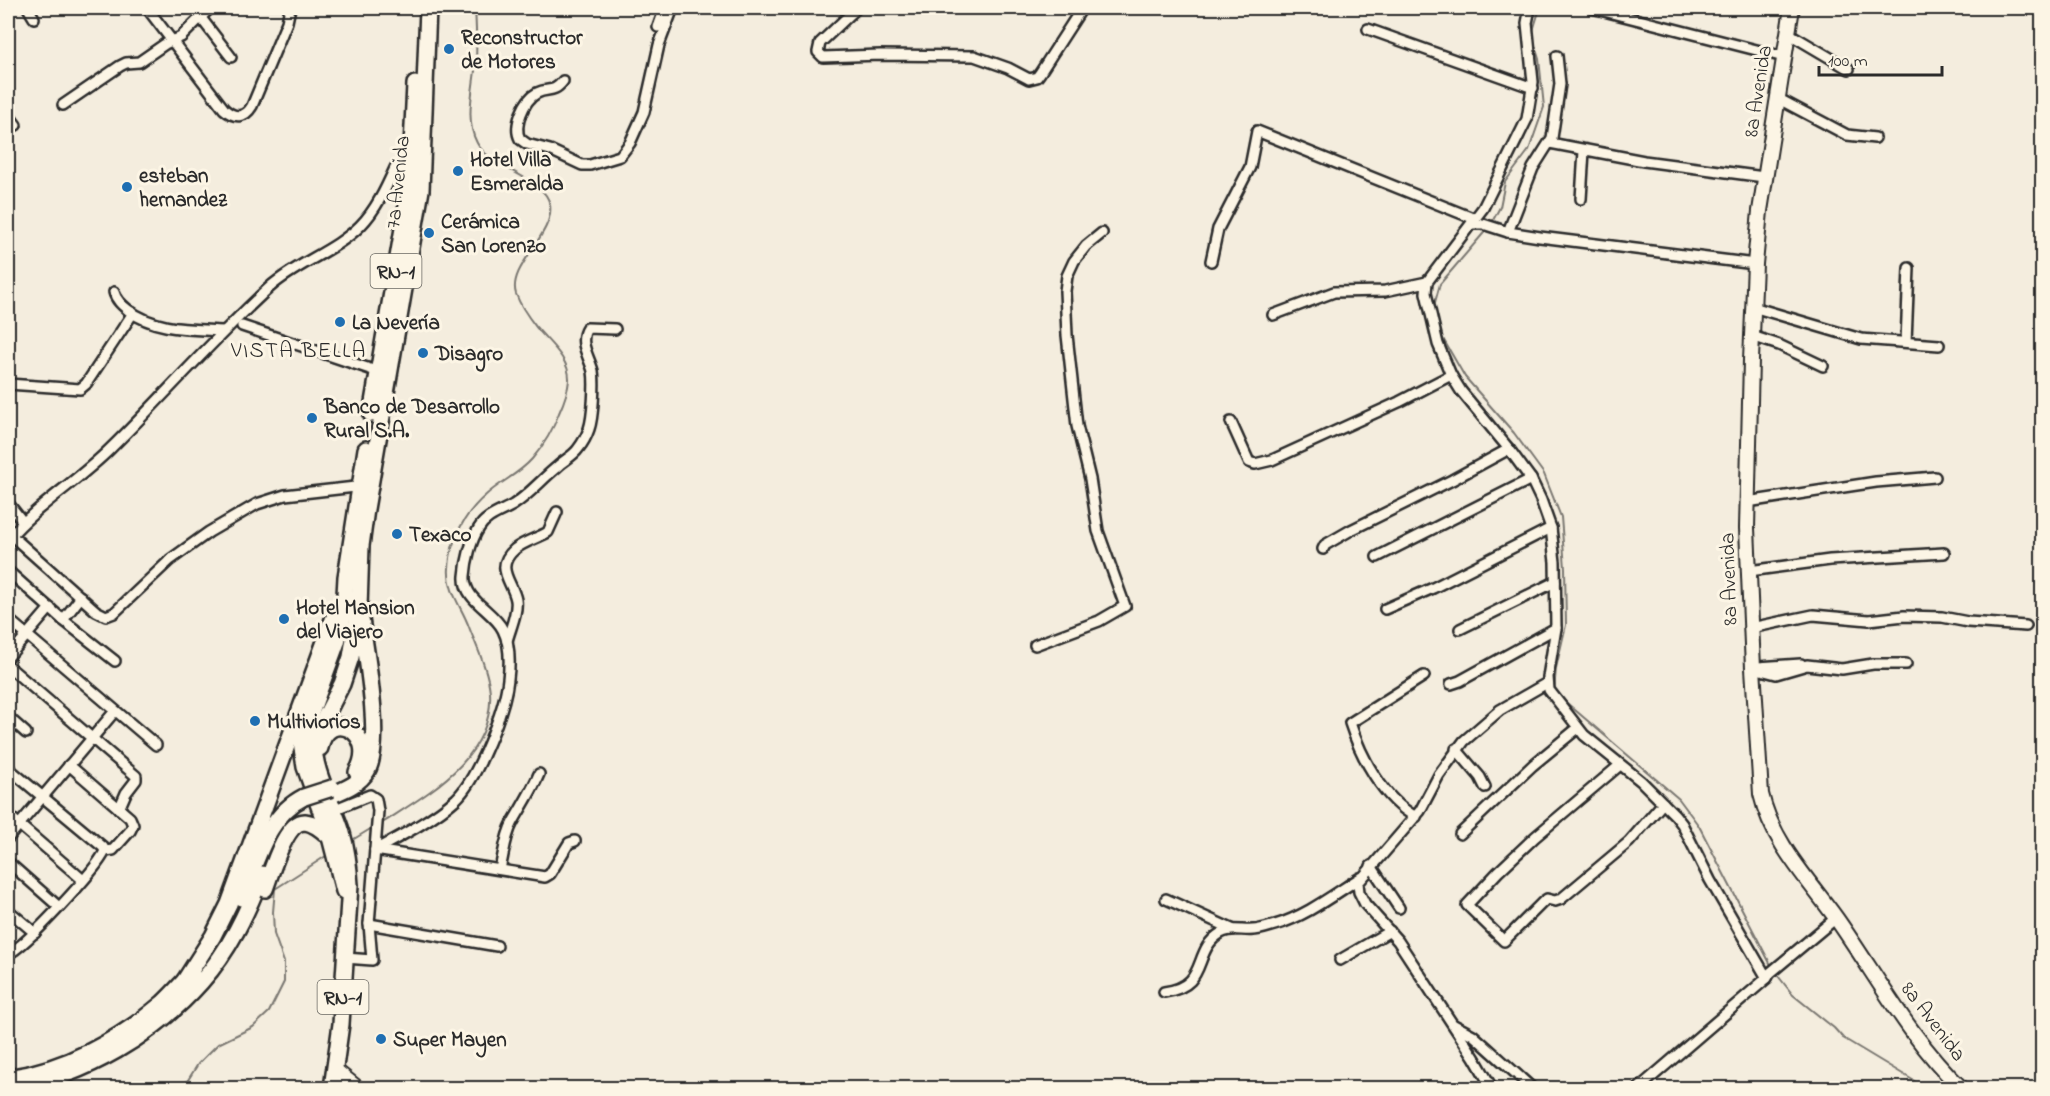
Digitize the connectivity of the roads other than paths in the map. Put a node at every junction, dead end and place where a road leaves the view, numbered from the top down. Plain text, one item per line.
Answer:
1 (28, 8) edge
2 (147, 8) edge
3 (210, 8) edge
4 (290, 8) edge
5 (418, 8) edge
6 (428, 8) edge
7 (665, 8) edge
8 (672, 8) edge
9 (857, 8) edge
10 (1082, 8) edge
11 (1530, 8) edge
12 (1592, 8) edge
13 (1792, 8) edge
14 (34, 18) dead end
15 (201, 18) junction
16 (658, 27) dead end
17 (1368, 29) dead end
18 (1788, 33) junction
19 (171, 40) junction
20 (1557, 56) dead end
21 (231, 57) dead end
22 (1784, 57) junction
23 (1849, 69) dead end
24 (563, 81) dead end
25 (1533, 88) junction
26 (1777, 98) junction
27 (63, 105) dead end
28 (8, 114) edge
29 (16, 125) dead end
30 (1875, 138) dead end
31 (1550, 144) junction
32 (1584, 151) junction
33 (417, 169) junction
34 (1764, 177) junction
35 (1581, 200) dead end
36 (1477, 222) junction
37 (1505, 231) junction
38 (1102, 233) dead end
39 (1211, 261) dead end
40 (1755, 264) junction
41 (1909, 268) dead end
42 (1427, 282) junction
43 (114, 292) dead end
44 (1753, 307) junction
45 (133, 314) junction
46 (1273, 315) dead end
47 (242, 326) dead end
48 (615, 329) dead end
49 (223, 331) junction
50 (1752, 336) junction
51 (1906, 342) junction
52 (1939, 345) dead end
53 (1823, 366) dead end
54 (379, 372) junction
55 (1450, 375) junction
56 (8, 384) edge
57 (1232, 422) dead end
58 (1509, 449) junction
59 (1935, 477) dead end
60 (1531, 479) junction
61 (364, 486) junction
62 (1747, 502) junction
63 (8, 503) edge
64 (557, 512) dead end
65 (23, 522) junction
66 (1551, 528) junction
67 (9, 537) edge
68 (1323, 549) dead end
69 (1944, 553) dead end
70 (1377, 557) dead end
71 (8, 571) edge
72 (1749, 571) junction
73 (346, 577) junction
74 (1555, 582) junction
75 (81, 597) junction
76 (50, 608) junction
77 (359, 608) junction
78 (1385, 609) dead end
79 (8, 619) edge
80 (63, 620) junction
81 (2026, 626) dead end
82 (1556, 628) junction
83 (1751, 628) junction
84 (1460, 629) dead end
85 (26, 635) junction
86 (507, 641) junction
87 (1035, 645) dead end
88 (8, 657) edge
89 (115, 661) dead end
90 (1906, 664) dead end
91 (8, 666) edge
92 (1753, 668) junction
93 (1424, 676) dead end
94 (1547, 683) junction
95 (1451, 684) dead end
96 (115, 711) junction
97 (8, 717) edge
98 (1578, 728) junction
99 (26, 734) dead end
100 (92, 739) junction
101 (156, 745) dead end
102 (1456, 749) junction
103 (318, 763) junction
104 (69, 765) junction
105 (1620, 765) junction
106 (8, 768) edge
107 (539, 774) dead end
108 (1485, 787) dead end
109 (333, 791) junction
110 (42, 797) junction
111 (306, 801) junction
112 (1663, 803) junction
113 (119, 809) junction
114 (333, 810) junction
115 (8, 815) edge
116 (1416, 817) junction
117 (19, 825) junction
118 (1460, 834) dead end
119 (334, 836) junction
120 (8, 838) edge
121 (574, 841) dead end
122 (375, 850) junction
123 (105, 851) junction
124 (8, 862) edge
125 (1371, 866) junction
126 (500, 869) junction
127 (1362, 876) junction
128 (83, 880) junction
129 (1166, 899) dead end
130 (59, 907) junction
131 (1399, 908) dead end
132 (8, 910) edge
133 (1836, 918) junction
134 (369, 924) junction
135 (1237, 930) junction
136 (1390, 931) junction
137 (34, 933) junction
138 (497, 946) dead end
139 (8, 954) edge
140 (345, 958) junction
141 (1340, 960) dead end
142 (1769, 976) junction
143 (185, 980) junction
144 (201, 982) junction
145 (1164, 992) dead end
146 (1454, 1025) junction
147 (336, 1071) junction
148 (8, 1078) edge
149 (16, 1089) edge
150 (332, 1089) edge
151 (357, 1089) edge
152 (1492, 1089) edge
153 (1532, 1089) edge
154 (1639, 1089) edge
155 (1961, 1089) edge

1 - 14 street
2 - 19 street
3 - 15 street
4 - 19 street
5 - 33 main road, 7a Avenida / RN-1
6 - 33 main road, 7a Avenida / RN-1
7 - 16 street
8 - 24 street
9 - 10 street
11 - 25 street
12 - 22 street
13 - 18 street, 8a Avenida
15 - 19 street
15 - 21 street
17 - 25 street
18 - 22 street, 8a Avenida
18 - 23 street
19 - 27 street
20 - 31 street
22 - 26 street, 8a Avenida
25 - 36 street
26 - 30 street
26 - 34 street, 8a Avenida
28 - 29 street
31 - 32 street
31 - 37 street
32 - 34 street
32 - 35 street
33 - 49 street
33 - 54 main road, 7a Avenida / RN-1
33 - 61 main road, 7a Avenida / RN-1
34 - 40 street, 8a Avenida
36 - 37 street
36 - 39 street
36 - 42 street
37 - 40 street
38 - 87 street
40 - 44 street, 8a Avenida
41 - 51 street
42 - 46 street
42 - 55 street
43 - 45 street
44 - 50 street, 8a Avenida
44 - 51 street
45 - 49 street
45 - 56 street
47 - 54 street
48 - 86 street
49 - 65 street
50 - 53 street
50 - 62 street, 8a Avenida
51 - 52 street
54 - 61 main road, 7a Avenida / RN-1
55 - 57 street
55 - 58 street
58 - 60 street
58 - 68 street
59 - 62 street
60 - 66 street
60 - 70 street
61 - 73 main road, 7a Avenida / RN-1
61 - 75 street
61 - 77 main road, 7a Avenida / RN-1
62 - 72 street, 8a Avenida
63 - 65 street
64 - 86 street
65 - 67 street
66 - 74 street
66 - 78 street
67 - 75 street
69 - 72 street
71 - 76 street
72 - 83 street, 8a Avenida
73 - 119 main road, RN-1
73 - 143 main road
74 - 82 street
74 - 84 street
75 - 80 street
76 - 80 street
76 - 85 street
77 - 103 main road, RN-1
77 - 109 main road
79 - 85 street
80 - 89 street
81 - 83 street
82 - 94 street
82 - 95 street
83 - 92 street, 8a Avenida
85 - 88 street
85 - 96 street
86 - 122 street
90 - 92 street
91 - 100 street
92 - 133 street, 8a Avenida
93 - 116 street
94 - 98 street
94 - 102 street
96 - 100 street
96 - 101 street
97 - 99 street
98 - 105 street
98 - 118 street
100 - 104 street
100 - 113 street
102 - 108 street
102 - 116 street
103 - 109 main road
103 - 114 main road, RN-1
104 - 110 street
104 - 113 street
105 - 112 street
105 - 112 street
106 - 110 street
107 - 126 street
109 - 111 main road, bridge
110 - 117 street
110 - 123 street
111 - 143 main road
111 - 144 main road
112 - 142 street
113 - 123 street
114 - 119 main road, RN-1
114 - 122 street
115 - 117 street
116 - 125 street
117 - 120 street
117 - 128 street
119 - 140 main road, RN-1
119 - 144 main road
121 - 126 street
122 - 126 street
122 - 134 street
123 - 128 street
124 - 130 street
125 - 127 street
125 - 131 street
127 - 135 street
127 - 136 street
128 - 130 street
129 - 135 street
130 - 137 street
132 - 137 street
133 - 142 street
133 - 155 street, 8a Avenida
134 - 138 street
134 - 140 street
135 - 145 street
136 - 141 street
136 - 146 street
137 - 139 street
140 - 147 main road, RN-1
142 - 154 street
143 - 148 main road
144 - 149 main road
146 - 152 street
146 - 153 street
147 - 150 main road, RN-1
147 - 151 street

